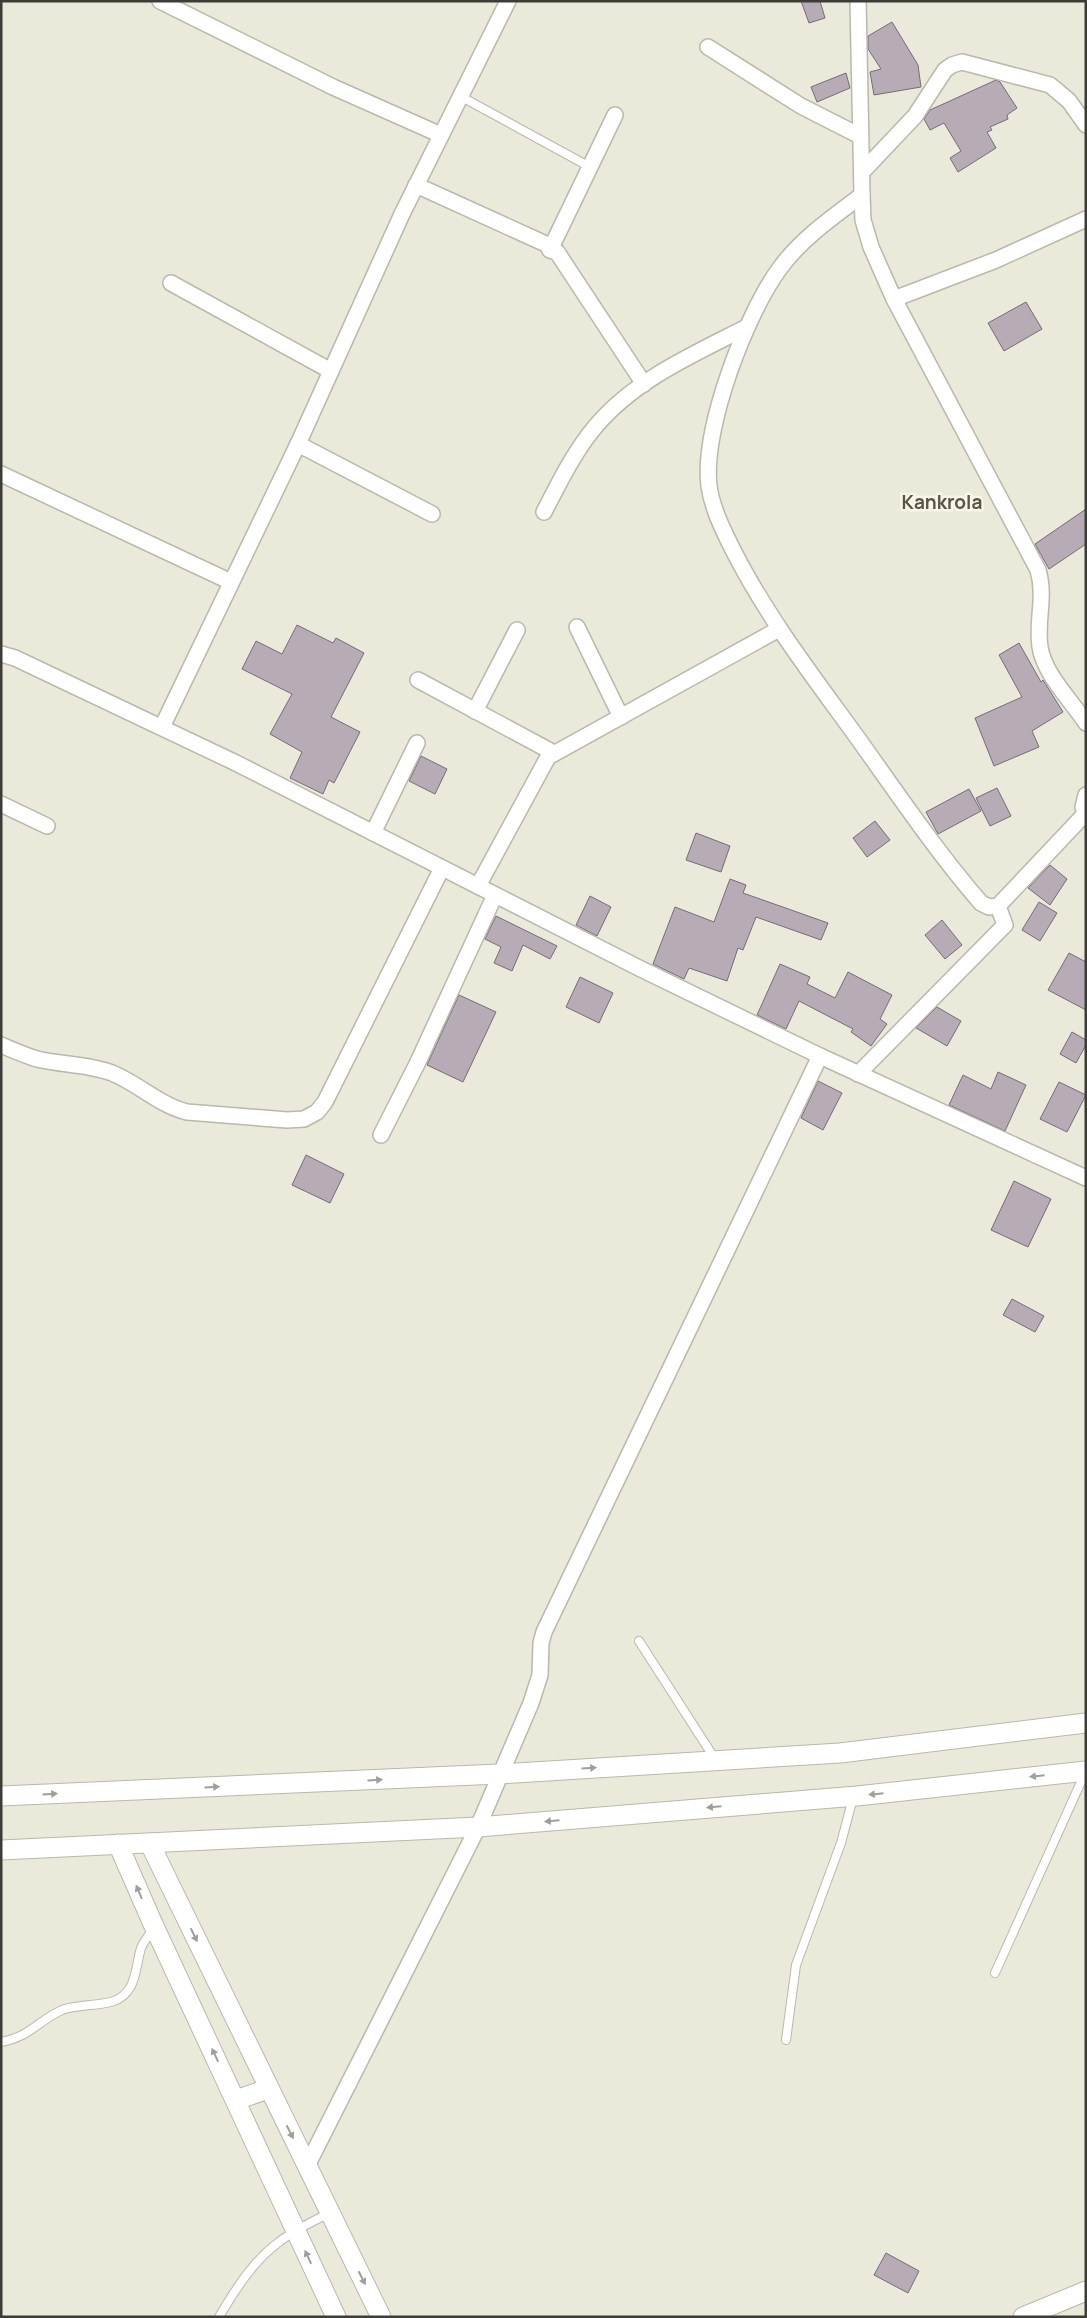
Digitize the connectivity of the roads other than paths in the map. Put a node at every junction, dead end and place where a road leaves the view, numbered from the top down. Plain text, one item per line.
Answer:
1 (160, 1) edge
2 (508, 1) edge
3 (858, 1) edge
4 (708, 47) dead end
5 (460, 96) junction
6 (615, 115) dead end
7 (1086, 125) edge
8 (440, 136) junction
9 (860, 136) junction
10 (590, 166) junction
11 (863, 171) junction
12 (416, 185) junction
13 (862, 195) junction
14 (1086, 220) edge
15 (550, 250) junction
16 (171, 283) dead end
17 (894, 299) junction
18 (747, 326) junction
19 (331, 371) junction
20 (644, 384) junction
21 (298, 444) junction
22 (1, 474) edge
23 (544, 512) dead end
24 (432, 514) dead end
25 (231, 582) junction
26 (577, 627) dead end
27 (779, 629) junction
28 (517, 630) dead end
29 (1, 654) edge
30 (418, 680) dead end
31 (475, 710) junction
32 (620, 717) junction
33 (1086, 723) edge
34 (162, 727) junction
35 (417, 743) dead end
36 (554, 753) junction
37 (1086, 795) edge
38 (1, 804) edge
39 (1085, 815) edge
40 (48, 826) dead end
41 (373, 833) junction
42 (442, 868) junction
43 (478, 886) junction
44 (495, 894) junction
45 (998, 906) junction
46 (1, 1045) edge
47 (820, 1056) junction
48 (858, 1074) junction
49 (381, 1135) dead end
50 (1086, 1178) edge
51 (638, 1640) dead end
52 (1086, 1723) edge
53 (715, 1760) junction
54 (1086, 1771) edge
55 (499, 1774) junction
56 (1, 1796) edge
57 (853, 1796) junction
58 (478, 1827) junction
59 (118, 1844) junction
60 (150, 1844) junction
61 (1, 1850) edge
62 (152, 1924) junction
63 (995, 1973) dead end
64 (786, 2040) dead end
65 (1, 2042) edge
66 (268, 2089) junction
67 (236, 2100) junction
68 (307, 2166) junction
69 (329, 2213) junction
70 (296, 2231) junction
71 (1086, 2291) edge
72 (219, 2317) edge
73 (336, 2317) edge
74 (381, 2317) edge
75 (1023, 2317) edge

1 - 8 street
2 - 5 street
3 - 9 street
4 - 9 street
5 - 8 street
5 - 10 lane
6 - 10 street
7 - 11 street
8 - 12 street
9 - 11 street
10 - 15 street
11 - 13 street
12 - 15 street
12 - 19 street
13 - 17 street
13 - 18 street
14 - 17 street
15 - 20 street
16 - 19 street
17 - 33 street
18 - 20 street
18 - 27 street
19 - 21 street
20 - 23 street
21 - 24 street
21 - 25 street
22 - 25 street
25 - 34 street
26 - 32 street
27 - 32 street
27 - 45 street
28 - 31 street
29 - 34 street
30 - 31 street
31 - 36 street
32 - 36 street
34 - 41 street
35 - 41 street
36 - 43 street
37 - 39 street
38 - 40 street
39 - 45 street
41 - 42 street
42 - 43 street
42 - 46 street
43 - 44 street
44 - 47 street
44 - 49 street
45 - 48 street
47 - 48 street
47 - 55 street
48 - 50 street
51 - 53 lane
52 - 53 street
55 -> 53 street
54 -> 57 street
54 - 63 lane
56 -> 55 street
55 - 58 street
57 -> 58 street
57 - 64 lane
58 - 60 street
58 - 68 street
59 - 60 street
59 - 61 street
62 -> 59 street
60 -> 66 street
62 - 65 lane
67 -> 62 street
66 - 67 street
66 -> 68 street
67 - 70 street
68 - 69 street
69 - 70 lane
69 -> 74 street
70 - 72 lane
73 -> 70 street
71 - 75 street

